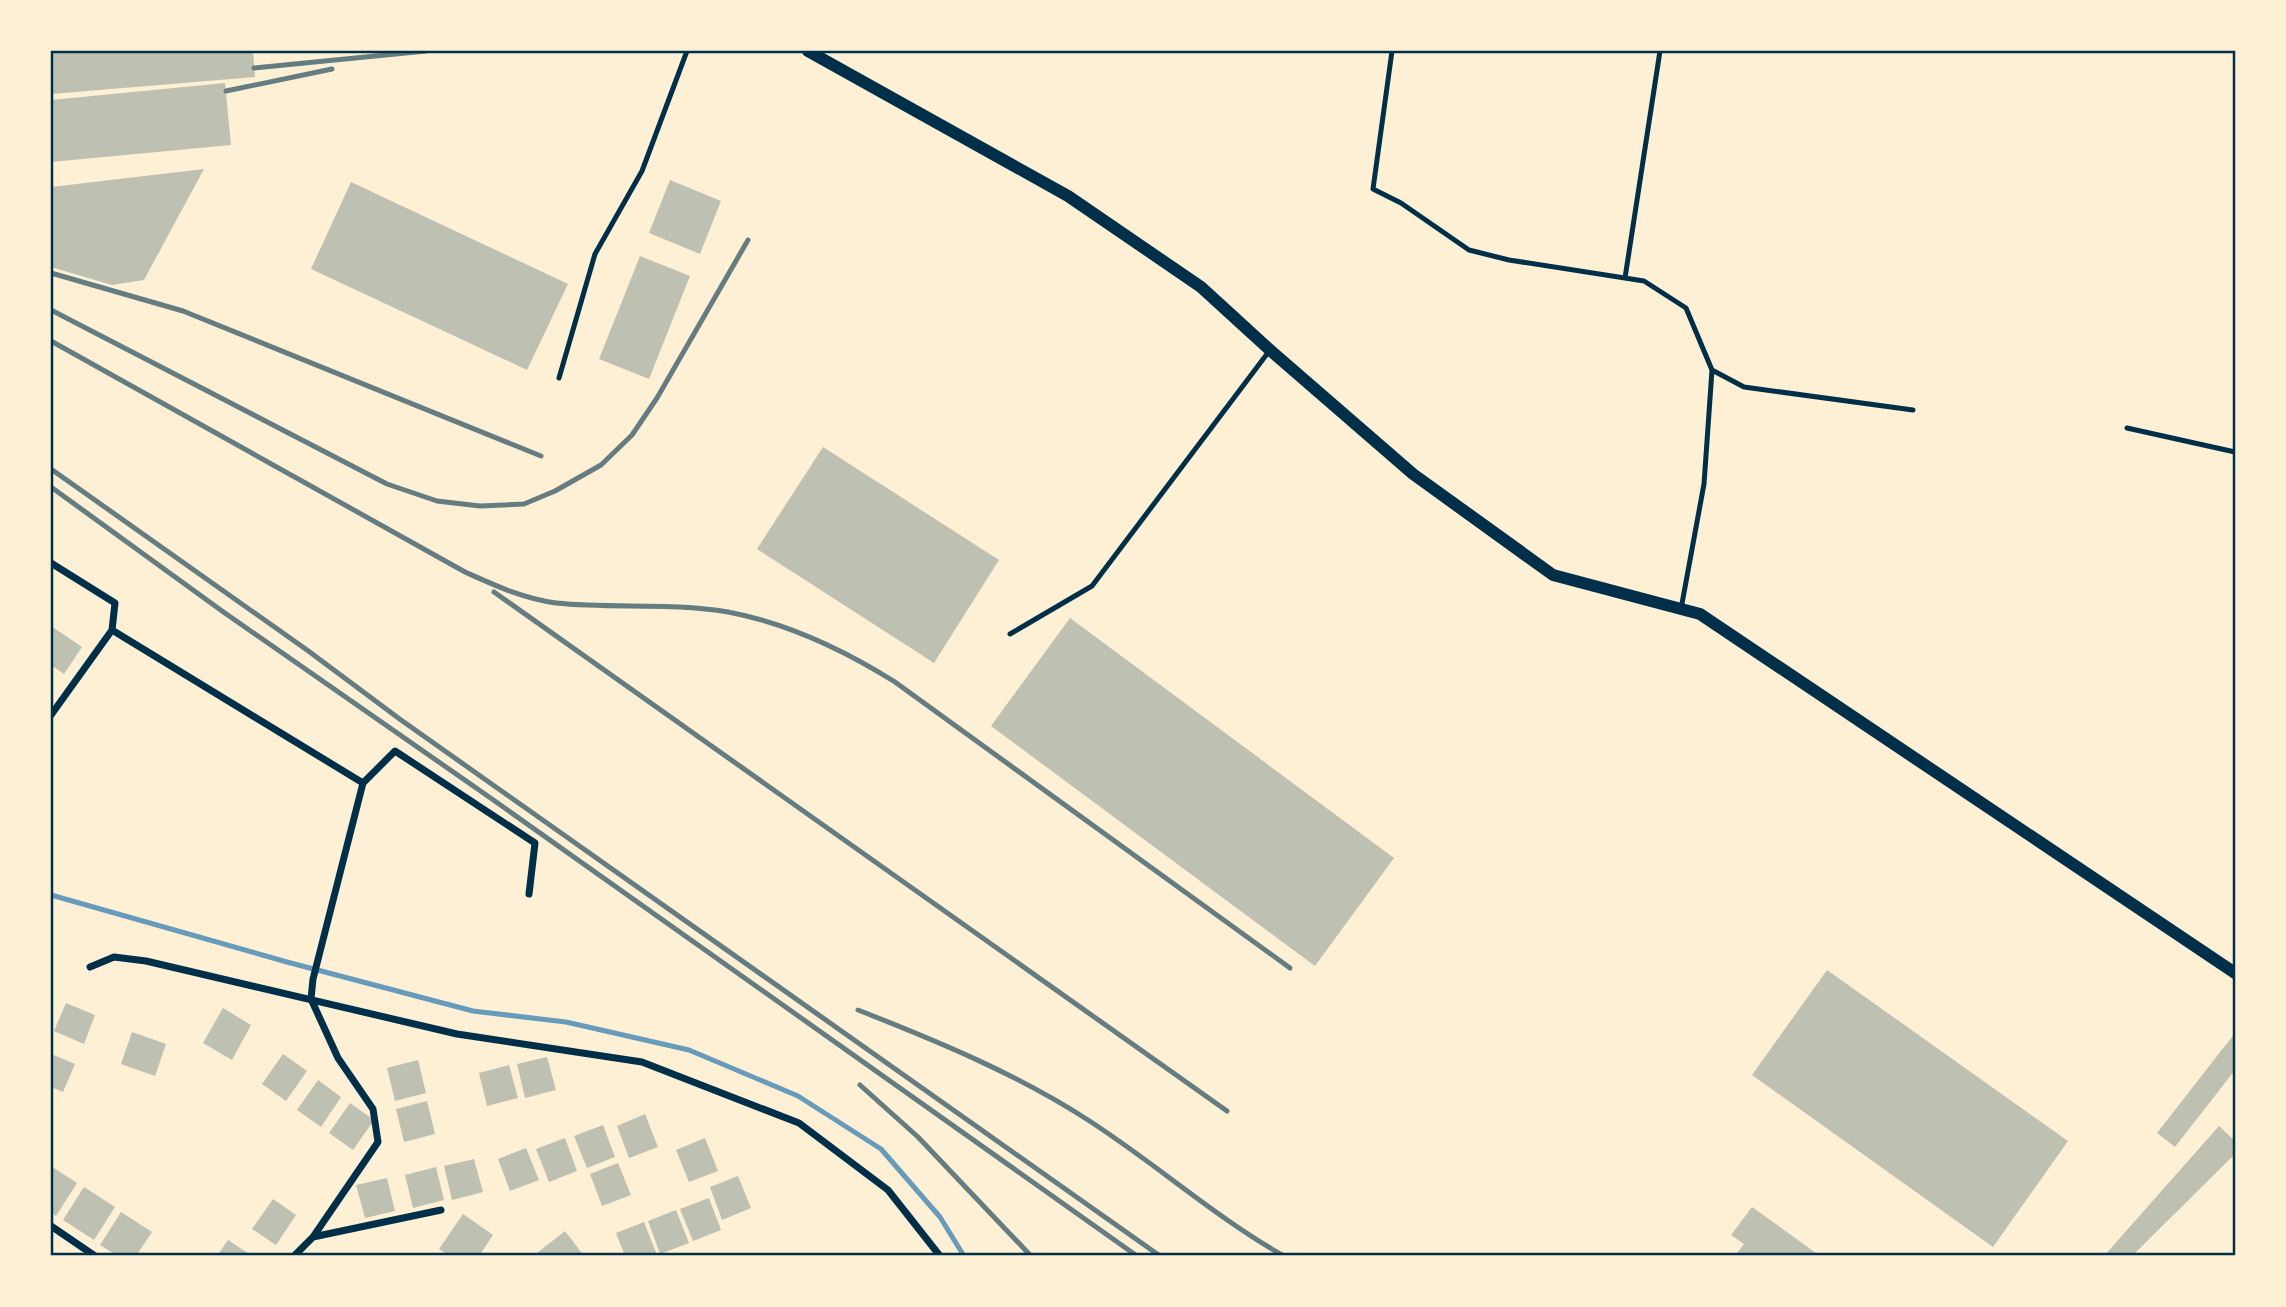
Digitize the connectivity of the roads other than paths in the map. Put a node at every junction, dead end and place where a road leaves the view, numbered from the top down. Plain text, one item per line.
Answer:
1 (687, 51) edge
2 (808, 51) edge
3 (1392, 51) edge
4 (1660, 51) edge
5 (1625, 278) junction
6 (1270, 350) junction
7 (1712, 370) junction
8 (559, 378) dead end
9 (1913, 410) dead end
10 (2127, 428) dead end
11 (2235, 452) edge
12 (51, 563) edge
13 (1681, 608) junction
14 (112, 630) junction
15 (1010, 634) dead end
16 (51, 715) edge
17 (363, 783) junction
18 (529, 894) dead end
19 (90, 967) dead end
20 (2235, 973) edge
21 (311, 999) junction
22 (441, 1210) dead end
23 (51, 1226) edge
24 (313, 1237) junction
25 (95, 1256) edge
26 (294, 1256) edge
27 (940, 1256) edge

1 - 8 lane
2 - 6 street
3 - 5 lane
4 - 5 lane
5 - 7 lane
6 - 13 street
6 - 15 lane
7 - 9 lane
7 - 13 lane
10 - 11 lane
12 - 14 street
13 - 20 street
14 - 16 street
14 - 17 street
17 - 18 street
17 - 21 street
19 - 21 street
21 - 24 street
21 - 27 street
22 - 24 street
23 - 25 street
24 - 26 street

